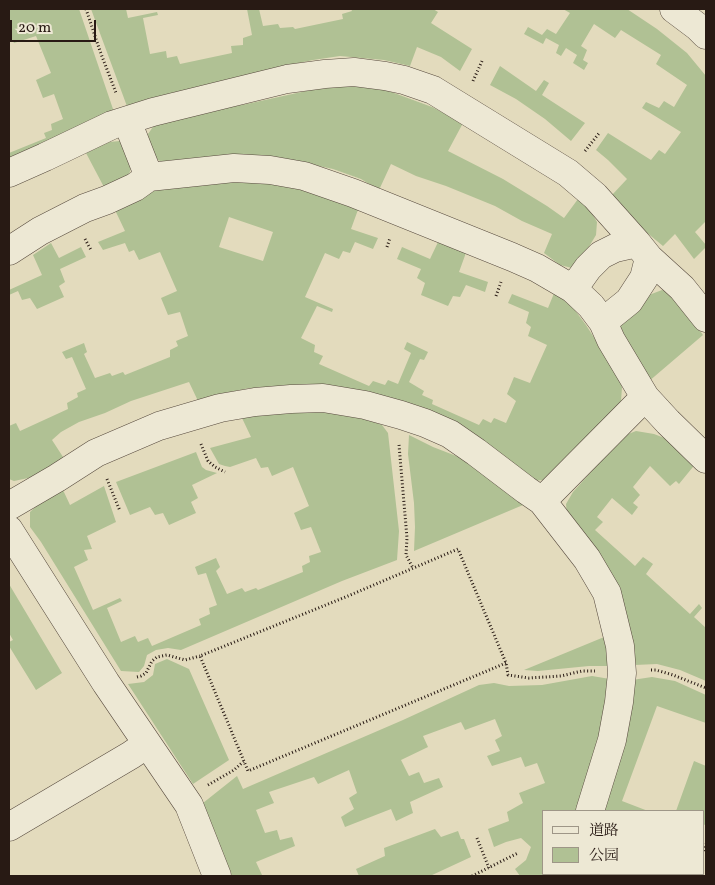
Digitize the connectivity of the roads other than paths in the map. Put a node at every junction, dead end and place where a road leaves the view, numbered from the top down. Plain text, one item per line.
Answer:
1 (674, 9) edge
2 (706, 35) edge
3 (127, 121) junction
4 (9, 173) edge
5 (149, 177) junction
6 (9, 251) edge
7 (643, 251) junction
8 (573, 289) junction
9 (706, 318) edge
10 (603, 322) junction
11 (645, 397) junction
12 (706, 459) edge
13 (542, 501) junction
14 (9, 506) edge
15 (9, 530) edge
16 (147, 744) junction
17 (590, 810) edge
18 (9, 827) edge
19 (217, 876) edge

1 - 2 street
3 - 4 street
3 - 5 street
3 - 7 street
5 - 6 street
5 - 8 street
7 - 8 street
7 - 9 street
7 - 10 street
8 - 10 street
10 - 11 street
11 - 12 street
11 - 13 street
13 - 14 street
13 - 17 street
15 - 16 street
16 - 18 street
16 - 19 street

